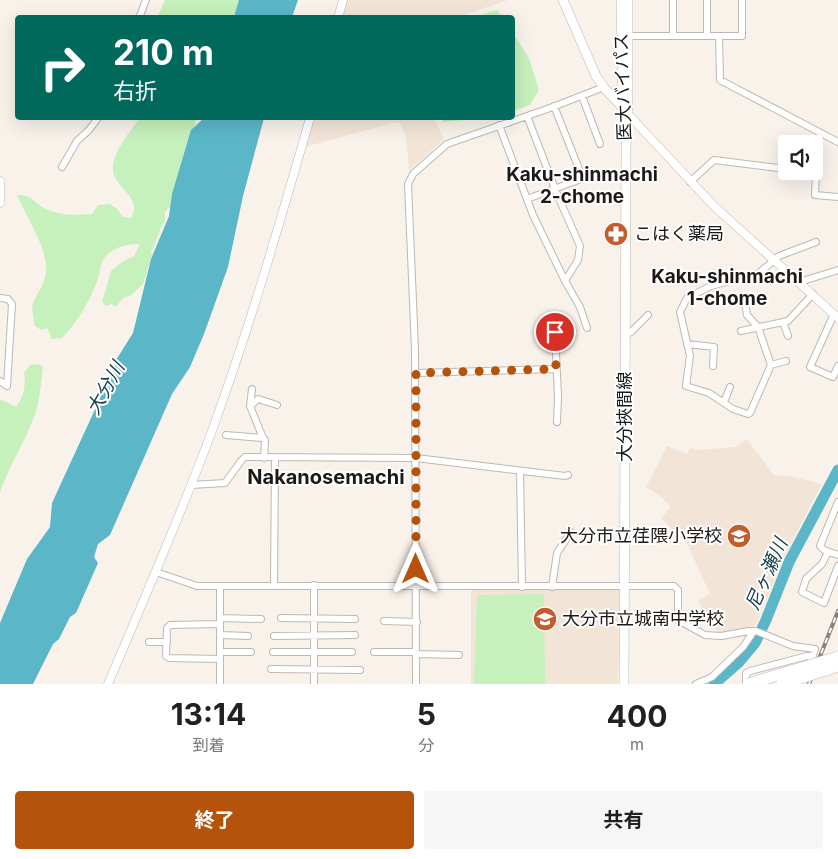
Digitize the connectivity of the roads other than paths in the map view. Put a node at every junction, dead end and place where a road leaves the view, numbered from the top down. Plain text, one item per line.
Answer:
1 (146, 0) edge
2 (343, 0) edge
3 (563, 0) edge
4 (621, 0) edge
5 (628, 0) edge
6 (673, 0) edge
7 (708, 0) edge
8 (742, 0) edge
9 (140, 15) edge
10 (339, 15) edge
11 (625, 36) junction
12 (672, 36) junction
13 (707, 36) junction
14 (719, 36) junction
15 (604, 87) junction
16 (582, 96) junction
17 (554, 106) junction
18 (625, 110) junction
19 (527, 116) junction
20 (96, 120) edge
21 (309, 120) edge
22 (514, 120) edge
23 (515, 120) edge
24 (498, 125) junction
25 (838, 142) edge
26 (600, 144) dead end
27 (626, 150) joint
28 (62, 167) dead end
29 (778, 167) edge
30 (816, 180) edge
31 (0, 181) edge
32 (690, 182) junction
33 (555, 189) junction
34 (838, 197) edge
35 (527, 199) junction
36 (0, 203) edge
37 (816, 242) dead end
38 (774, 260) junction
39 (838, 270) edge
40 (565, 281) junction
41 (801, 284) junction
42 (813, 294) junction
43 (0, 298) edge
44 (745, 302) dead end
45 (648, 315) dead end
46 (836, 316) edge
47 (783, 322) junction
48 (758, 327) junction
49 (586, 328) dead end
50 (741, 331) dead end
51 (555, 332) dead end
52 (625, 335) junction
53 (788, 336) dead end
54 (687, 344) junction
55 (786, 361) dead end
56 (771, 365) junction
57 (713, 366) dead end
58 (838, 366) edge
59 (556, 369) junction
60 (416, 373) junction
61 (0, 381) edge
62 (730, 387) dead end
63 (252, 389) dead end
64 (724, 402) junction
65 (276, 405) dead end
66 (250, 406) junction
67 (557, 422) dead end
68 (226, 435) dead end
69 (263, 438) junction
70 (264, 458) junction
71 (275, 458) junction
72 (416, 458) junction
73 (520, 471) junction
74 (568, 475) dead end
75 (191, 485) junction
76 (838, 502) edge
77 (571, 532) dead end
78 (828, 552) junction
79 (838, 555) edge
80 (838, 566) edge
81 (156, 572) junction
82 (314, 585) junction
83 (220, 586) junction
84 (274, 586) junction
85 (416, 586) junction
86 (522, 586) junction
87 (552, 587) junction
88 (624, 587) junction
89 (280, 618) dead end
90 (314, 618) junction
91 (261, 619) dead end
92 (355, 619) dead end
93 (220, 621) junction
94 (384, 621) dead end
95 (416, 622) junction
96 (754, 631) junction
97 (220, 635) junction
98 (248, 636) dead end
99 (274, 636) dead end
100 (314, 636) junction
101 (355, 636) dead end
102 (150, 642) dead end
103 (166, 642) junction
104 (251, 652) dead end
105 (273, 652) dead end
106 (314, 652) junction
107 (352, 652) dead end
108 (374, 652) dead end
109 (416, 653) junction
110 (220, 655) junction
111 (459, 655) dead end
112 (838, 657) edge
113 (812, 660) junction
114 (838, 666) edge
115 (271, 669) dead end
116 (314, 669) junction
117 (360, 670) dead end
118 (108, 684) edge
119 (220, 684) edge
120 (314, 684) edge
121 (416, 684) edge
122 (624, 684) edge
123 (696, 684) edge
124 (747, 684) edge
125 (782, 684) edge
126 (802, 684) edge

1 - 9 street
2 - 10 street
3 - 15 main road
4 - 11 main road, 医大バイパス
5 - 11 main road, 医大バイパス
6 - 12 street
7 - 13 street
8 - 14 street
11 - 12 street
11 - 18 main road, 医大バイパス
12 - 13 street
13 - 14 street
14 - 25 street
15 - 16 street
15 - 18 main road
16 - 17 street
16 - 26 street
17 - 19 street
17 - 33 street
18 - 27 main road, 医大バイパス
18 - 32 street
19 - 23 street
19 - 33 street
20 - 28 street
21 - 75 street
22 - 24 street
24 - 35 street
24 - 60 street
27 - 52 main road, 大分挾間線
29 - 32 street
30 - 34 street
31 - 36 street
32 - 38 street
33 - 35 street
33 - 40 street
35 - 40 street
37 - 38 street
38 - 41 street
38 - 54 street
39 - 41 street
40 - 49 street
41 - 42 street
42 - 46 street
42 - 47 street
43 - 61 street
44 - 48 street
45 - 52 street
46 - 58 street
47 - 48 street
47 - 53 street
48 - 50 street
48 - 56 street
51 - 59 street
52 - 88 main road, 大分挾間線
54 - 57 street
54 - 64 street
55 - 56 street
56 - 64 street
59 - 60 street
59 - 67 street
60 - 72 street
62 - 64 street
63 - 66 street
65 - 66 street
66 - 69 street
68 - 69 street
69 - 70 street
70 - 71 street
70 - 75 street
71 - 72 street
71 - 84 street
72 - 73 street
72 - 85 street
73 - 74 street
73 - 86 street
75 - 81 street
76 - 78 street
77 - 87 street
78 - 79 street
78 - 80 street
81 - 83 street
81 - 118 street
82 - 84 street
82 - 85 street
82 - 90 street
83 - 84 street
83 - 93 street
85 - 86 street
85 - 95 street
86 - 87 street
87 - 88 street
88 - 96 street
88 - 122 main road, 大分挾間線
89 - 90 street
90 - 92 street
90 - 100 street
91 - 93 street
93 - 97 street
93 - 103 street
94 - 95 street
95 - 109 street
96 - 113 street
96 - 123 street
97 - 98 street
97 - 110 street
99 - 100 street
100 - 101 street
100 - 106 street
102 - 103 street
103 - 110 street
104 - 110 street
105 - 106 street
106 - 107 street
106 - 116 street
108 - 109 street
109 - 111 street
109 - 121 street
110 - 119 street
112 - 124 highway, bridge
113 - 124 street
113 - 126 street
114 - 125 highway, bridge
115 - 116 street
116 - 117 street
116 - 120 street

